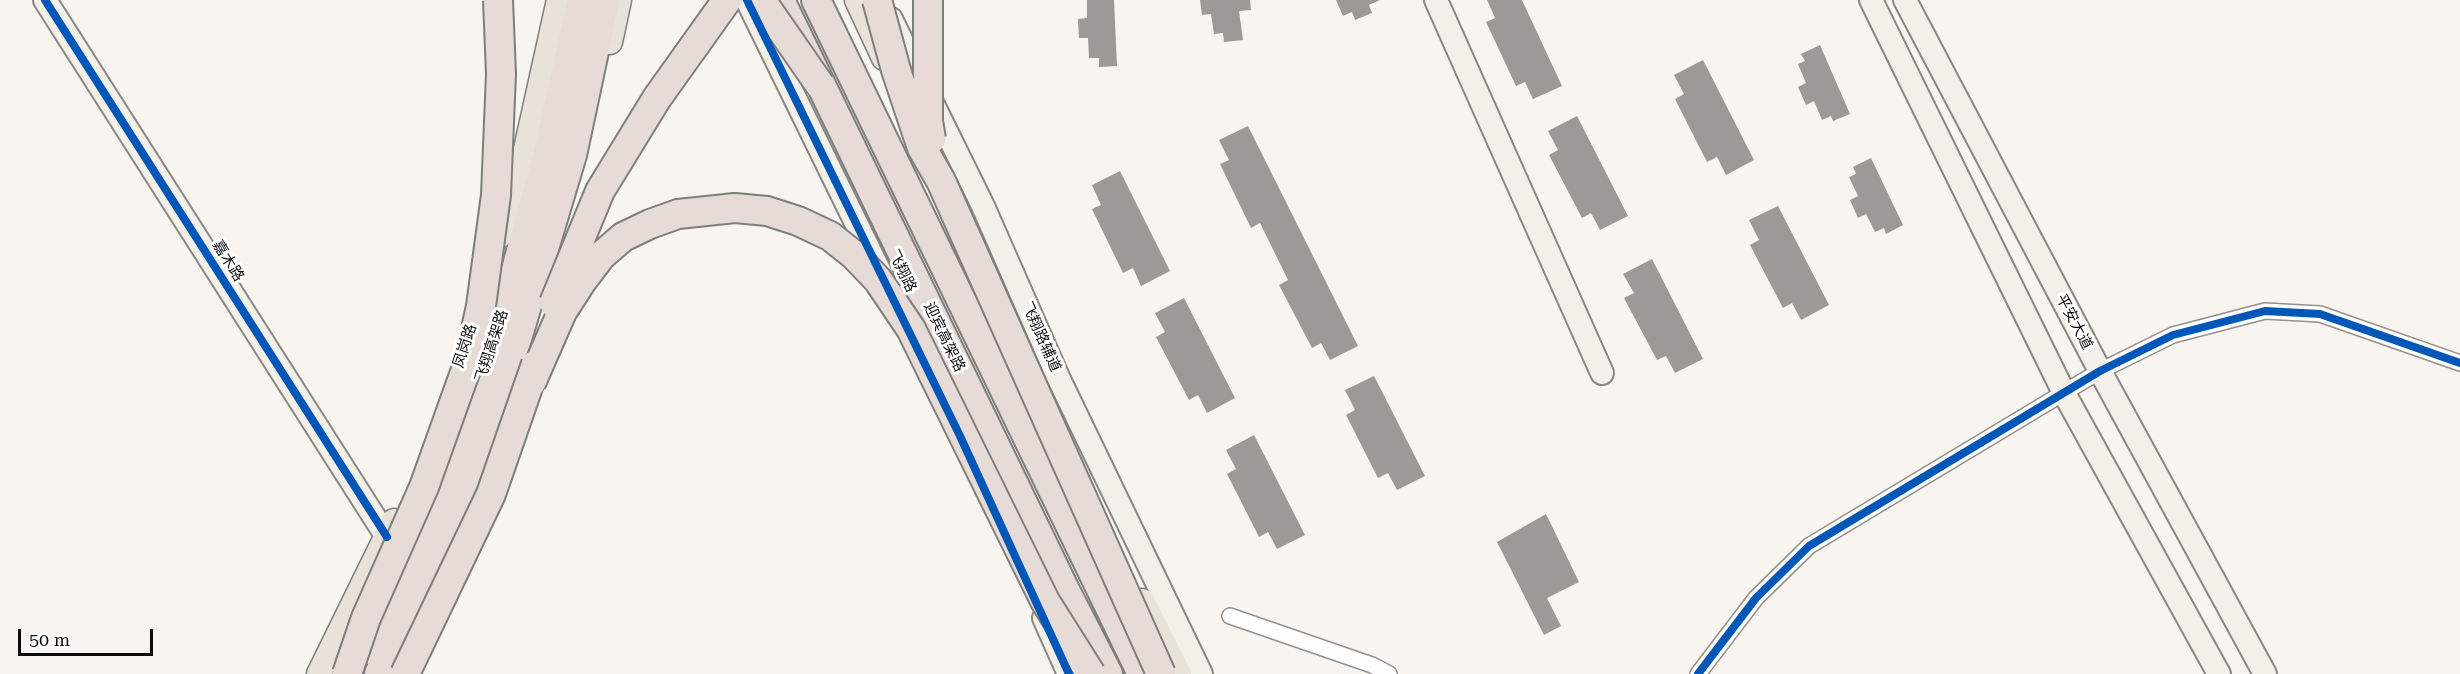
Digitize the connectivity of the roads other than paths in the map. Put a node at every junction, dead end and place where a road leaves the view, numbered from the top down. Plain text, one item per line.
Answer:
1 (45, 0) edge
2 (498, 0) edge
3 (559, 0) edge
4 (582, 0) edge
5 (605, 0) edge
6 (620, 0) edge
7 (727, 0) edge
8 (747, 0) edge
9 (761, 0) edge
10 (767, 0) edge
11 (780, 0) edge
12 (816, 0) edge
13 (857, 0) edge
14 (877, 0) edge
15 (882, 0) edge
16 (928, 0) edge
17 (1436, 0) edge
18 (1871, 0) edge
19 (1905, 0) edge
20 (820, 85) junction
21 (941, 182) junction
22 (2460, 363) edge
23 (2100, 371) junction
24 (1602, 373) dead end
25 (531, 383) junction
26 (2064, 393) junction
27 (387, 537) junction
28 (1230, 616) dead end
29 (319, 674) edge
30 (347, 674) edge
31 (352, 674) edge
32 (379, 674) edge
33 (405, 674) edge
34 (1069, 674) edge
35 (1091, 674) edge
36 (1108, 674) edge
37 (1142, 674) edge
38 (1161, 674) edge
39 (1179, 674) edge
40 (1201, 674) edge
41 (1389, 674) edge
42 (1698, 674) edge
43 (2219, 674) edge
44 (2265, 674) edge

1 - 27 street, 嘉木路
2 - 30 highway, bridge
3 - 27 main road, 凤岗路
4 - 31 highway, 飞翔高架路
5 - 32 highway, 飞翔高架路
6 - 33 main road
7 - 25 highway, bridge
8 - 34 street
9 - 20 highway, bridge
10 - 35 main road, 飞翔路
11 - 20 highway, 迎宾高架路, bridge
12 - 37 highway
13 - 39 main road
14 - 21 highway, bridge
15 - 40 street, 飞翔路辅道
16 - 21 highway, bridge
17 - 24 street
18 - 26 street
19 - 23 street, 平安大道
20 - 36 highway, 迎宾高架路
21 - 38 highway, bridge
22 - 23 street
23 - 26 street
23 - 44 street, 平安大道
25 - 33 highway, bridge
25 - 35 highway, bridge
26 - 42 street
26 - 43 street
27 - 29 main road, 凤岗路
28 - 41 street

